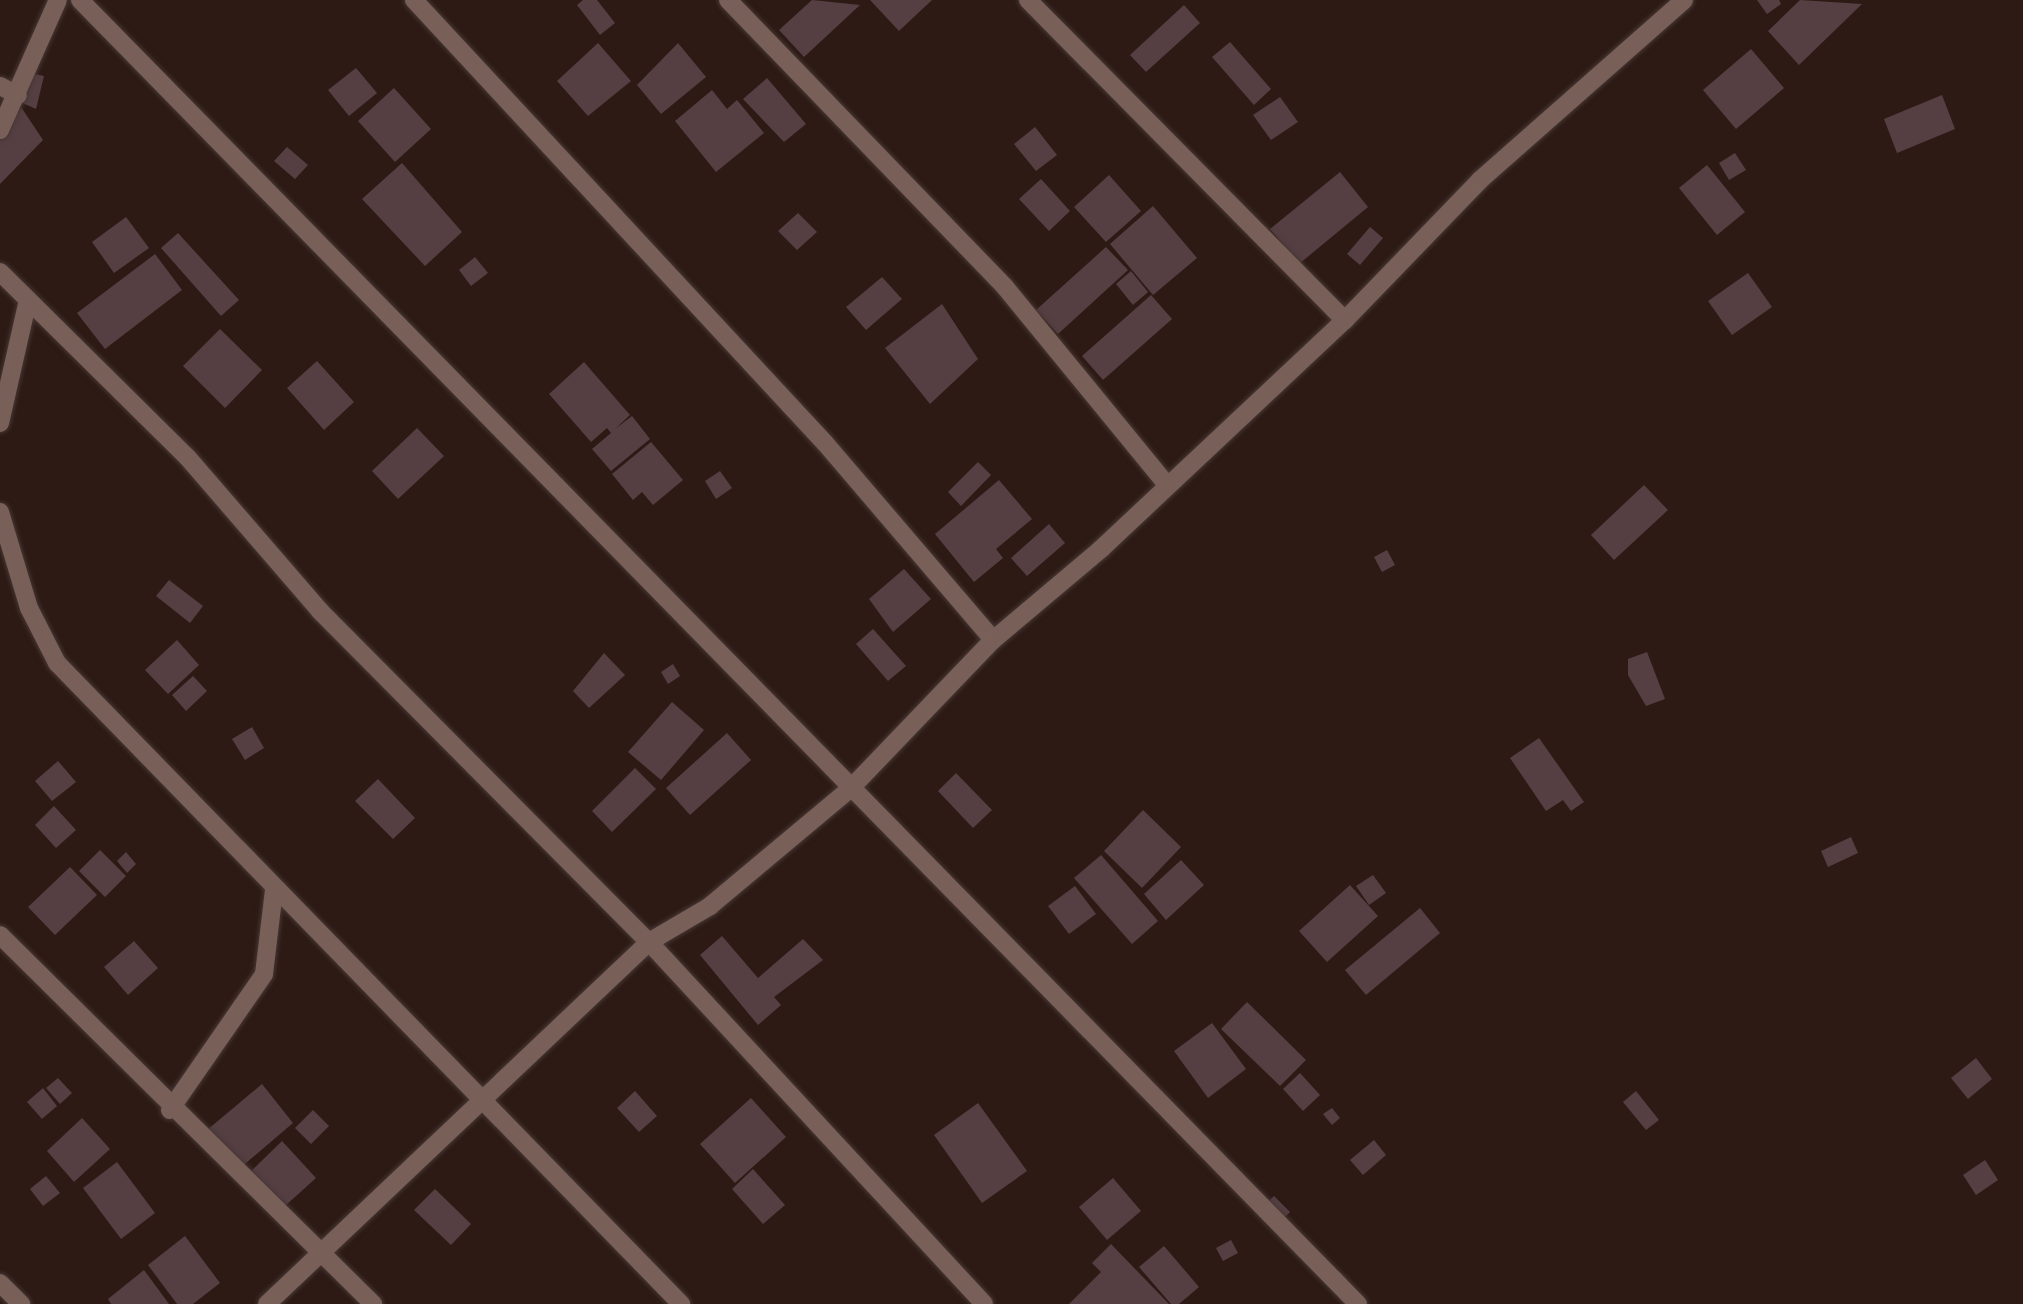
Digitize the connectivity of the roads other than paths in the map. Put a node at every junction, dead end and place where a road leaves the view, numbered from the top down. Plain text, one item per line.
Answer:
1 (58, 0) edge
2 (80, 0) edge
3 (414, 0) edge
4 (728, 0) edge
5 (1028, 0) edge
6 (1684, 0) edge
7 (0, 86) edge
8 (18, 95) junction
9 (0, 130) edge
10 (0, 272) edge
11 (29, 300) junction
12 (1345, 320) junction
13 (0, 423) edge
14 (1167, 485) junction
15 (0, 512) edge
16 (993, 640) junction
17 (850, 788) junction
18 (274, 890) junction
19 (0, 935) edge
20 (649, 942) junction
21 (482, 1106) junction
22 (170, 1110) junction
23 (322, 1252) junction
24 (0, 1283) edge
25 (20, 1304) edge
26 (267, 1304) edge
27 (373, 1304) edge
28 (681, 1304) edge
29 (984, 1304) edge
30 (1358, 1304) edge

1 - 8 street
2 - 17 street
3 - 16 street
4 - 14 street
5 - 12 street
6 - 12 street
7 - 8 street
8 - 9 street
10 - 11 street
11 - 13 street
11 - 20 street
12 - 14 street
14 - 16 street
15 - 18 street
16 - 17 street
17 - 20 street
17 - 30 street
18 - 21 street
18 - 22 street
19 - 22 street
20 - 21 street
20 - 29 street
21 - 23 street
21 - 28 street
22 - 23 street
23 - 26 street
23 - 27 street
24 - 25 street

